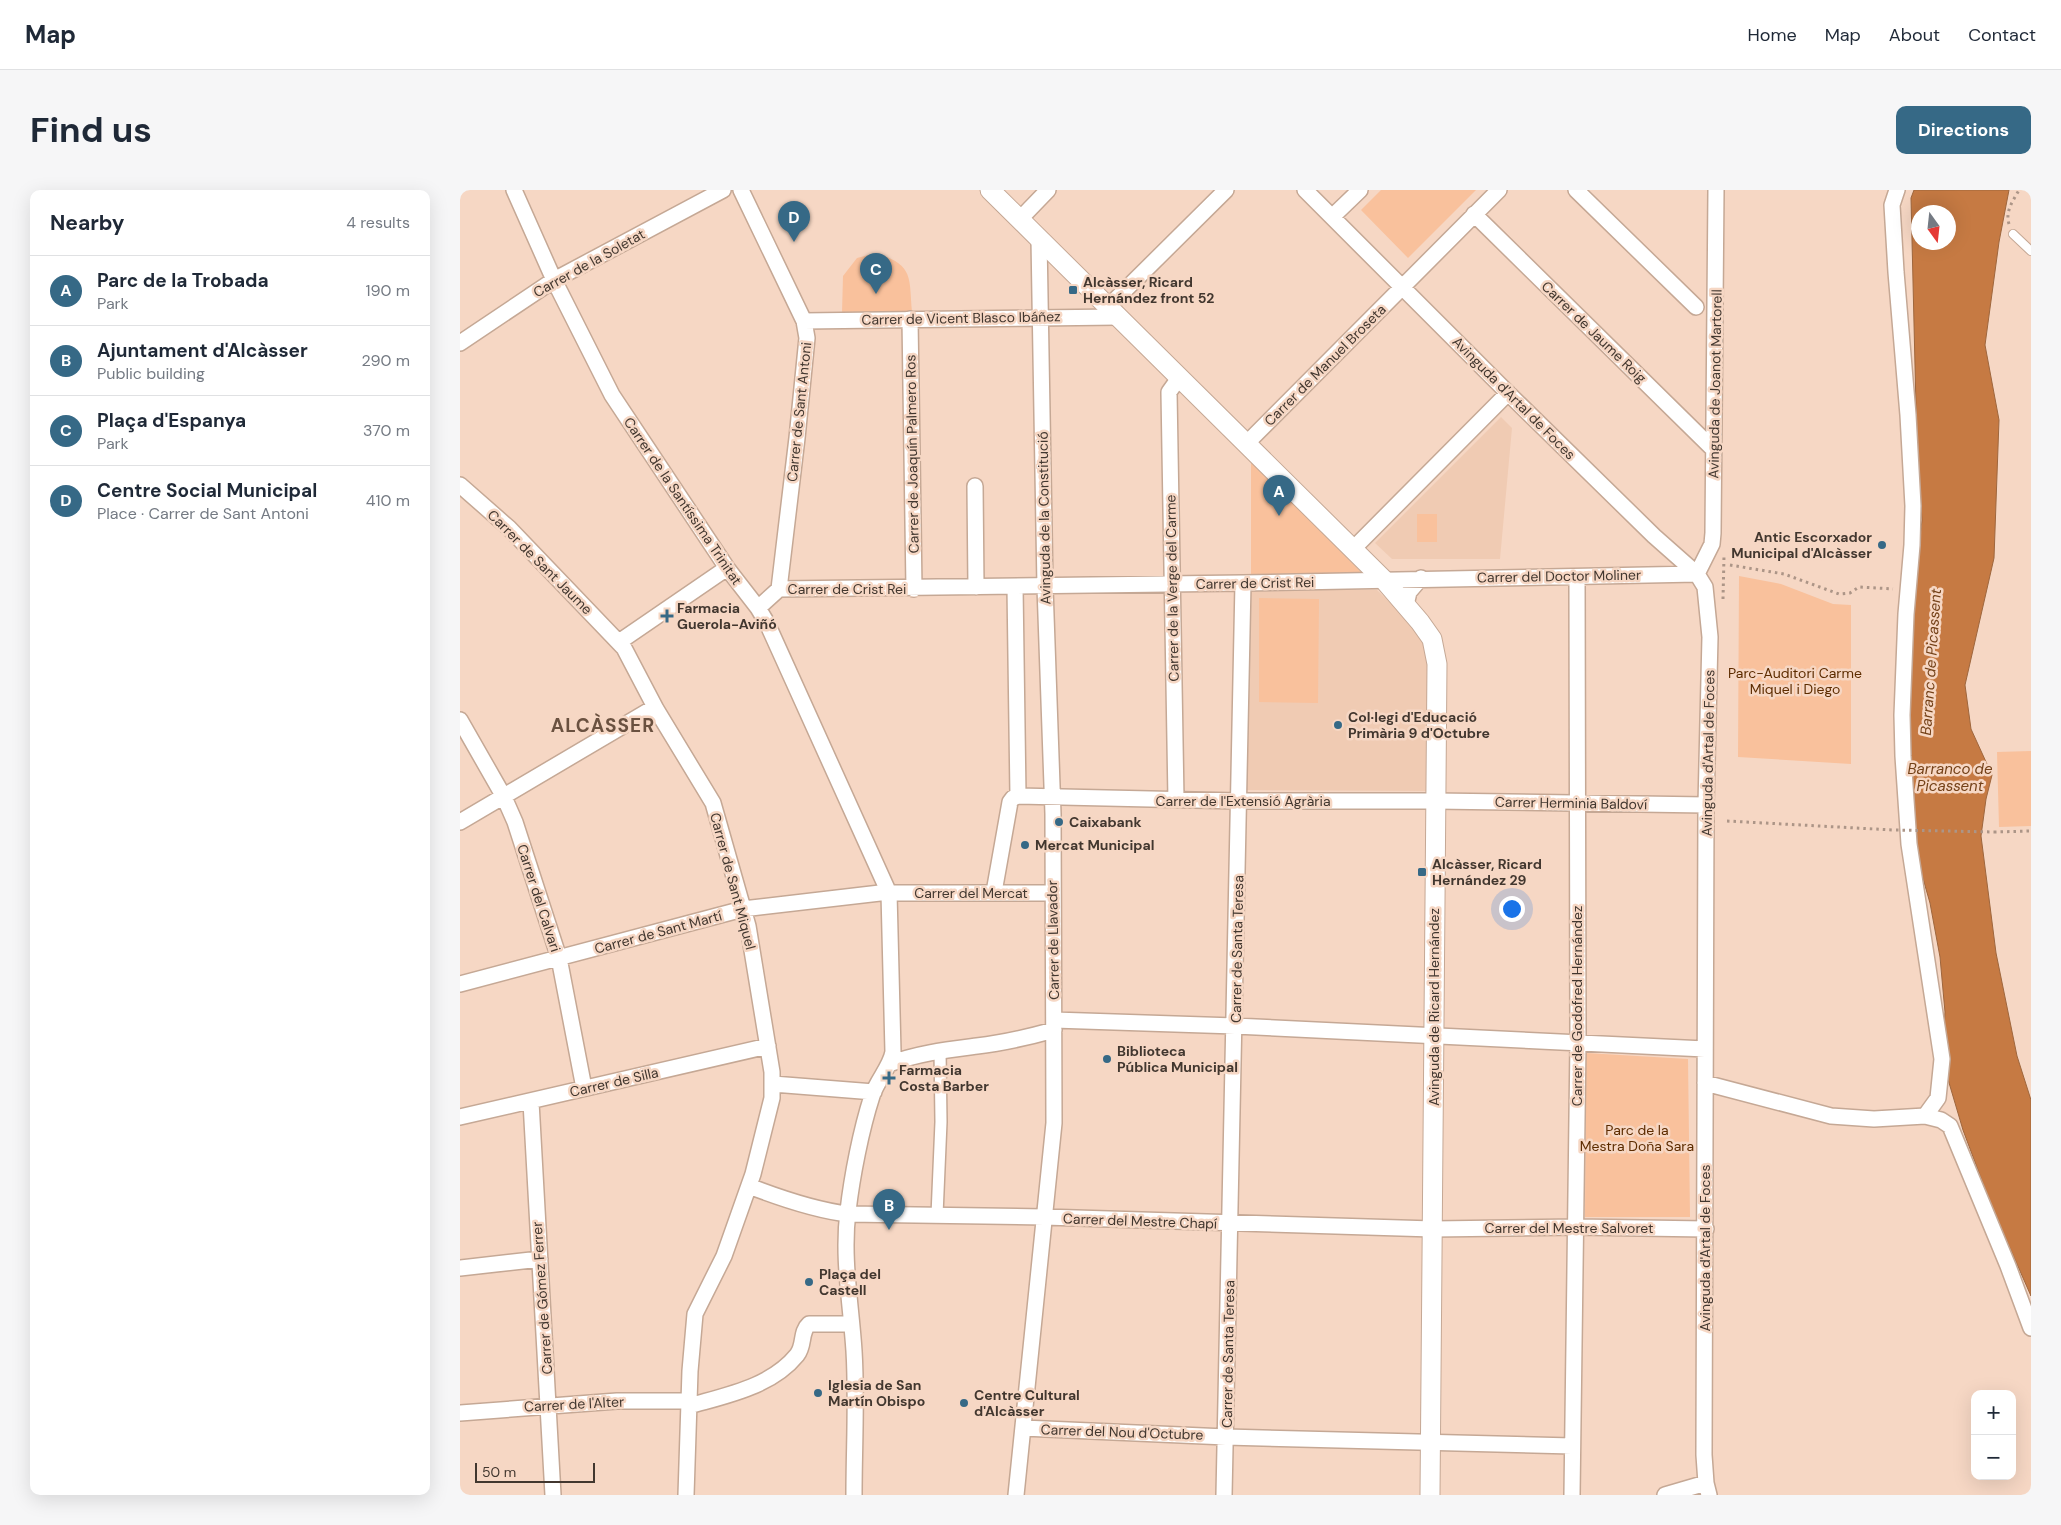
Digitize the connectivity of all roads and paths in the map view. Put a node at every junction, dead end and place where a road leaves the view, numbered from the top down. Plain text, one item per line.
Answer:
1 (514, 190) edge
2 (723, 190) edge
3 (740, 190) edge
4 (990, 190) edge
5 (1048, 190) edge
6 (1226, 190) edge
7 (1305, 190) edge
8 (1360, 190) edge
9 (1499, 190) edge
10 (1576, 190) edge
11 (1716, 190) edge
12 (1896, 190) edge
13 (2019, 190) edge
14 (1474, 214) junction
15 (1332, 217) junction
16 (1020, 219) junction
17 (2012, 234) joint
18 (1039, 239) junction
19 (2031, 251) edge
20 (554, 280) junction
21 (1403, 286) junction
22 (1696, 307) dead end
23 (1113, 312) junction
24 (1041, 317) junction
25 (910, 319) junction
26 (804, 321) junction
27 (460, 343) edge
28 (1179, 378) junction
29 (1508, 393) junction
30 (1246, 443) junction
31 (1714, 450) junction
32 (460, 485) edge
33 (975, 486) dead end
34 (1353, 548) junction
35 (1730, 565) dead end
36 (727, 568) junction
37 (1697, 574) junction
38 (1577, 577) junction
39 (1421, 578) junction
40 (1384, 580) junction
41 (1243, 583) junction
42 (1173, 584) junction
43 (976, 587) junction
44 (1015, 587) junction
45 (1045, 587) junction
46 (779, 589) junction
47 (914, 589) junction
48 (1908, 592) junction
49 (1406, 605) junction
50 (758, 608) junction
51 (619, 642) junction
52 (655, 707) junction
53 (460, 720) edge
54 (1018, 796) junction
55 (504, 797) junction
56 (1052, 798) junction
57 (1176, 800) junction
58 (1240, 801) junction
59 (1435, 801) junction
60 (1577, 802) junction
61 (1706, 805) junction
62 (1727, 821) dead end
63 (460, 822) edge
64 (2031, 831) edge
65 (994, 892) junction
66 (890, 893) junction
67 (1052, 893) junction
68 (743, 909) junction
69 (559, 958) junction
70 (460, 984) edge
71 (1054, 1025) junction
72 (1235, 1026) junction
73 (1434, 1036) junction
74 (1578, 1042) junction
75 (768, 1046) junction
76 (1706, 1049) junction
77 (940, 1050) junction
78 (890, 1064) junction
79 (1706, 1083) junction
80 (773, 1084) junction
81 (584, 1088) junction
82 (874, 1092) junction
83 (531, 1102) junction
84 (1925, 1116) junction
85 (460, 1117) edge
86 (749, 1186) junction
87 (848, 1214) junction
88 (937, 1215) junction
89 (1044, 1217) junction
90 (1230, 1224) junction
91 (1576, 1227) junction
92 (1433, 1229) junction
93 (1706, 1229) junction
94 (540, 1259) junction
95 (460, 1268) edge
96 (851, 1324) junction
97 (2031, 1328) edge
98 (689, 1403) junction
99 (549, 1405) junction
100 (460, 1413) edge
101 (1023, 1428) junction
102 (1226, 1437) junction
103 (1431, 1443) junction
104 (1572, 1446) junction
105 (1708, 1489) edge
106 (553, 1495) edge
107 (686, 1495) edge
108 (854, 1495) edge
109 (1016, 1495) edge
110 (1224, 1495) edge
111 (1430, 1495) edge
112 (1572, 1495) edge
113 (1666, 1495) edge

1 - 20 street, Carrer de la Santíssima Trinitat
2 - 20 street, Carrer de la Soletat
3 - 26 street, Carrer de Sant Antoni
4 - 16 street, Avinguda de Ricard Hernández
5 - 16 street
6 - 23 street
7 - 15 street, Avinguda d'Artal de Foces
8 - 15 street
9 - 14 street, Carrer de Manuel Broseta
10 - 22 street
11 - 31 street, Avinguda de Joanot Martorell
12 - 48 street
13 - 17 path
14 - 21 street, Carrer de Manuel Broseta
14 - 31 street, Carrer de Jaume Roig
15 - 21 street, Avinguda d'Artal de Foces
16 - 18 street, Avinguda de Ricard Hernández
17 - 19 lane
18 - 23 street, Avinguda de Ricard Hernández
18 - 24 street, Avinguda de la Constitució
20 - 27 street, Carrer de la Soletat
20 - 36 street, Carrer de la Santíssima Trinitat
21 - 29 street, Avinguda d'Artal de Foces
21 - 30 street, Carrer de Manuel Broseta
23 - 24 street, Carrer de Vicent Blasco Ibáñez
23 - 28 street, Avinguda de Ricard Hernández
24 - 25 street, Carrer de Vicent Blasco Ibáñez
24 - 45 street, Avinguda de la Constitució
25 - 26 street, Carrer de Vicent Blasco Ibáñez
25 - 47 street, Carrer de Joaquín Palmero Ros
26 - 46 street, Carrer de Sant Antoni
28 - 30 street, Avinguda de Ricard Hernández
28 - 42 street, Carrer de la Verge del Carme
29 - 34 street
29 - 37 street, Avinguda d'Artal de Foces
30 - 34 street, Avinguda de Ricard Hernández
31 - 37 street, Avinguda de Joanot Martorell
32 - 51 street, Carrer de Sant Jaume
33 - 43 street
34 - 40 street, Avinguda de Ricard Hernández
35 - 48 path
36 - 50 street, Carrer de la Santíssima Trinitat
36 - 51 street
37 - 38 street, Carrer del Doctor Moliner
37 - 61 street, Avinguda d'Artal de Foces
38 - 39 street, Carrer del Doctor Moliner
38 - 60 street, Carrer de Godofred Hernández
39 - 40 street, Carrer del Doctor Moliner
39 - 49 street
40 - 41 street, Carrer de Crist Rei
40 - 49 street, Avinguda de Ricard Hernández
41 - 42 street, Carrer de Crist Rei
41 - 58 street, Carrer de Santa Teresa
42 - 45 street, Carrer de Crist Rei
42 - 57 street, Carrer de la Verge del Carme
43 - 44 street, Carrer de Crist Rei
43 - 47 street, Carrer de Crist Rei
44 - 45 street, Carrer de Crist Rei
44 - 54 street
45 - 56 street, Avinguda de la Constitució
46 - 47 street, Carrer de Crist Rei
46 - 50 street
48 - 84 street
49 - 59 street, Avinguda de Ricard Hernández
50 - 66 street, Carrer de la Santíssima Trinitat
51 - 52 street, Carrer de Sant Miquel
52 - 55 street
52 - 68 street, Carrer de Sant Miquel
53 - 55 street, Carrer del Calvari
54 - 56 street
54 - 65 street
55 - 63 street
55 - 69 street, Carrer del Calvari
56 - 57 street, Carrer de l'Extensió Agrària
56 - 67 street, Carrer de Llavador
57 - 58 street, Carrer de l'Extensió Agrària
58 - 59 street, Carrer de l'Extensió Agrària
58 - 72 street, Carrer de Santa Teresa
59 - 60 street, Carrer Herminia Baldoví
59 - 73 street, Avinguda de Ricard Hernández
60 - 61 street, Carrer Herminia Baldoví
60 - 74 street, Carrer de Godofred Hernández
61 - 76 street, Avinguda d'Artal de Foces
62 - 64 path, bridge
65 - 66 street, Carrer del Mercat
65 - 67 street, Carrer del Mercat
66 - 68 street, Carrer de Sant Martí
66 - 78 street
67 - 71 street, Carrer de Llavador
68 - 69 street, Carrer de Sant Martí
68 - 75 street, Carrer de Sant Miquel
69 - 70 street, Carrer de Sant Martí
69 - 81 street, Carrer del Calvari
71 - 72 street
71 - 77 street
71 - 89 street, Carrer de Llavador
72 - 73 street
72 - 90 street, Carrer de Santa Teresa
73 - 74 street
73 - 92 street, Avinguda de Ricard Hernández
74 - 76 street
74 - 91 street, Carrer de Godofred Hernández
75 - 80 street, Carrer de Sant Miquel
75 - 81 street, Carrer de Silla
76 - 79 street, Avinguda d'Artal de Foces
77 - 78 street
77 - 88 street
78 - 82 street
79 - 84 street
79 - 93 street, Avinguda d'Artal de Foces
80 - 82 street
80 - 86 street, Carrer de Sant Miquel
81 - 83 street, Carrer de Silla
82 - 87 street
83 - 85 street, Carrer de Silla
83 - 94 street, Carrer de Gómez Ferrer
84 - 97 street
86 - 87 street, Carrer del Mestre Chapí
86 - 98 street, Carrer de Sant Miquel
87 - 88 street, Carrer del Mestre Chapí
87 - 96 street
88 - 89 street, Carrer del Mestre Chapí
89 - 90 street, Carrer del Mestre Chapí
89 - 101 street, Carrer de Llavador
90 - 92 street, Carrer del Mestre Chapí
90 - 102 street, Carrer de Santa Teresa
91 - 92 street, Carrer del Mestre Salvoret
91 - 93 street, Carrer del Mestre Salvoret
91 - 104 street, Carrer de Godofred Hernández
92 - 103 street, Avinguda de Ricard Hernández
93 - 105 street, Avinguda d'Artal de Foces
94 - 95 street
94 - 99 street, Carrer de Gómez Ferrer
96 - 98 street, Carrer de l'Alter
96 - 108 street
98 - 99 street, Carrer de l'Alter
98 - 107 street, Carrer de Sant Miquel
99 - 100 street, Carrer de l'Alter
99 - 106 street, Carrer de Gómez Ferrer
101 - 102 street, Carrer del Nou d'Octubre
101 - 109 street, Carrer de Llavador
102 - 103 street, Carrer del Nou d'Octubre
102 - 110 street, Carrer de Santa Teresa
103 - 104 street, Carrer del Nou d'Octubre
103 - 111 street, Avinguda de Ricard Hernández
104 - 112 street, Carrer de Godofred Hernández
105 - 113 street

